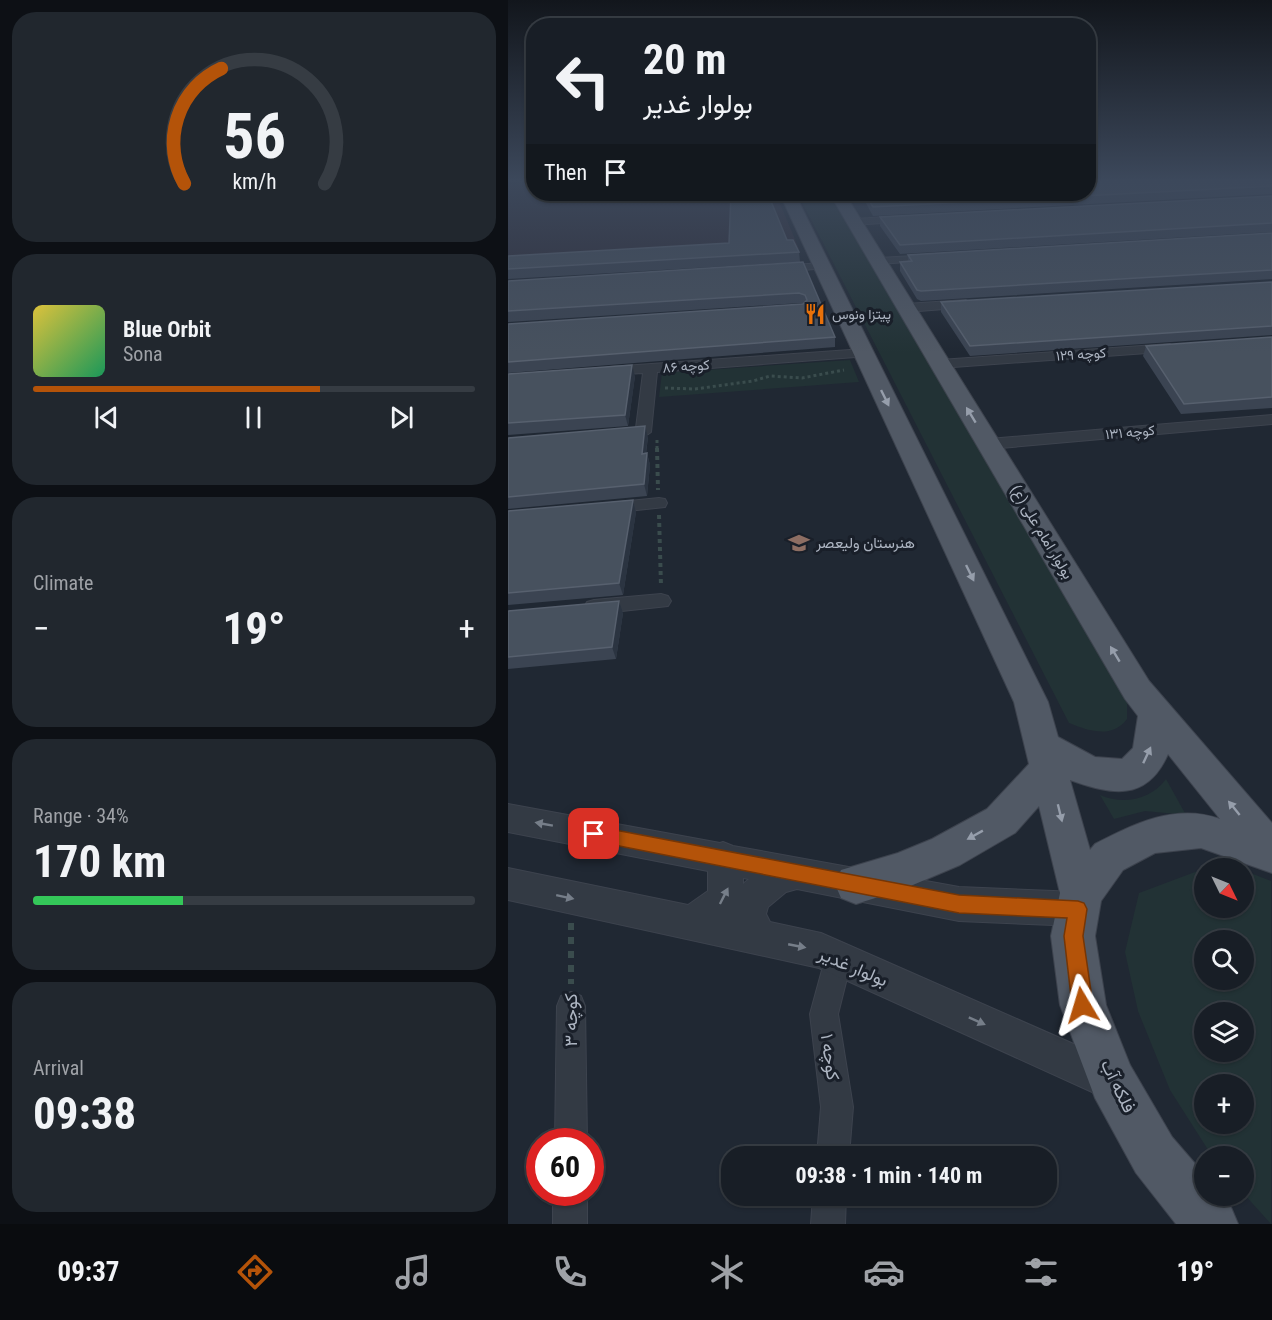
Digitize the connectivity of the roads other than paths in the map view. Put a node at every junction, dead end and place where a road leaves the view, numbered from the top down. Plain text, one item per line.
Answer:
1 (808, 238) edge
2 (864, 238) edge
3 (949, 257) edge
4 (878, 261) junction
5 (822, 266) junction
6 (764, 270) edge
7 (976, 304) edge
8 (906, 308) junction
9 (1186, 347) edge
10 (857, 361) junction
11 (940, 364) junction
12 (650, 368) junction
13 (591, 373) edge
14 (1272, 419) edge
15 (609, 435) edge
16 (989, 444) junction
17 (659, 503) dead end
18 (589, 509) edge
19 (661, 602) dead end
20 (579, 608) edge
21 (1156, 713) junction
22 (1046, 757) junction
23 (508, 818) edge
24 (1272, 854) edge
25 (723, 857) junction
26 (798, 873) junction
27 (508, 884) edge
28 (856, 884) junction
29 (1080, 902) junction
30 (693, 922) junction
31 (759, 939) junction
32 (838, 958) junction
33 (571, 1006) road end
34 (1112, 1082) junction
35 (571, 1128) edge
36 (834, 1146) edge
37 (571, 1206) edge
38 (829, 1206) edge
39 (570, 1224) edge
40 (828, 1224) edge
41 (1211, 1224) edge

1 - 5 main road
2 - 4 main road, بولوار امام علی (ع)
3 - 4 street
4 - 8 main road, بولوار امام علی (ع)
5 - 6 street
5 - 10 main road
7 - 8 street
8 - 11 main road, بولوار امام علی (ع)
9 - 11 street, کوچه ۱۲۹
10 - 12 street, کوچه ۸۶
10 -> 22 main road
16 -> 11 main road, بولوار امام علی (ع)
12 - 13 street, کوچه ۸۶
12 - 15 street
14 - 16 street, کوچه ۱۳۱
21 -> 16 main road, بولوار امام علی (ع)
17 - 18 street
19 - 20 street
22 -> 21 main road
24 -> 21 main road, بولوار امام علی (ع)
22 -> 28 main road
22 -> 29 main road
25 -> 23 street
24 - 29 main road
25 - 26 street
30 -> 25 street
26 - 28 street
26 - 31 street
27 -> 30 street, بولوار غدیر
28 - 29 street
29 - 34 main road, فلکه آب
30 - 31 street, بولوار غدیر
31 -> 32 street, بولوار غدیر
32 -> 34 street, بولوار غدیر
32 - 36 street, کوچه ۱
33 - 35 street, کوچه ۳
34 - 41 main road, فلکه آب
37 - 39 street
38 - 40 street

